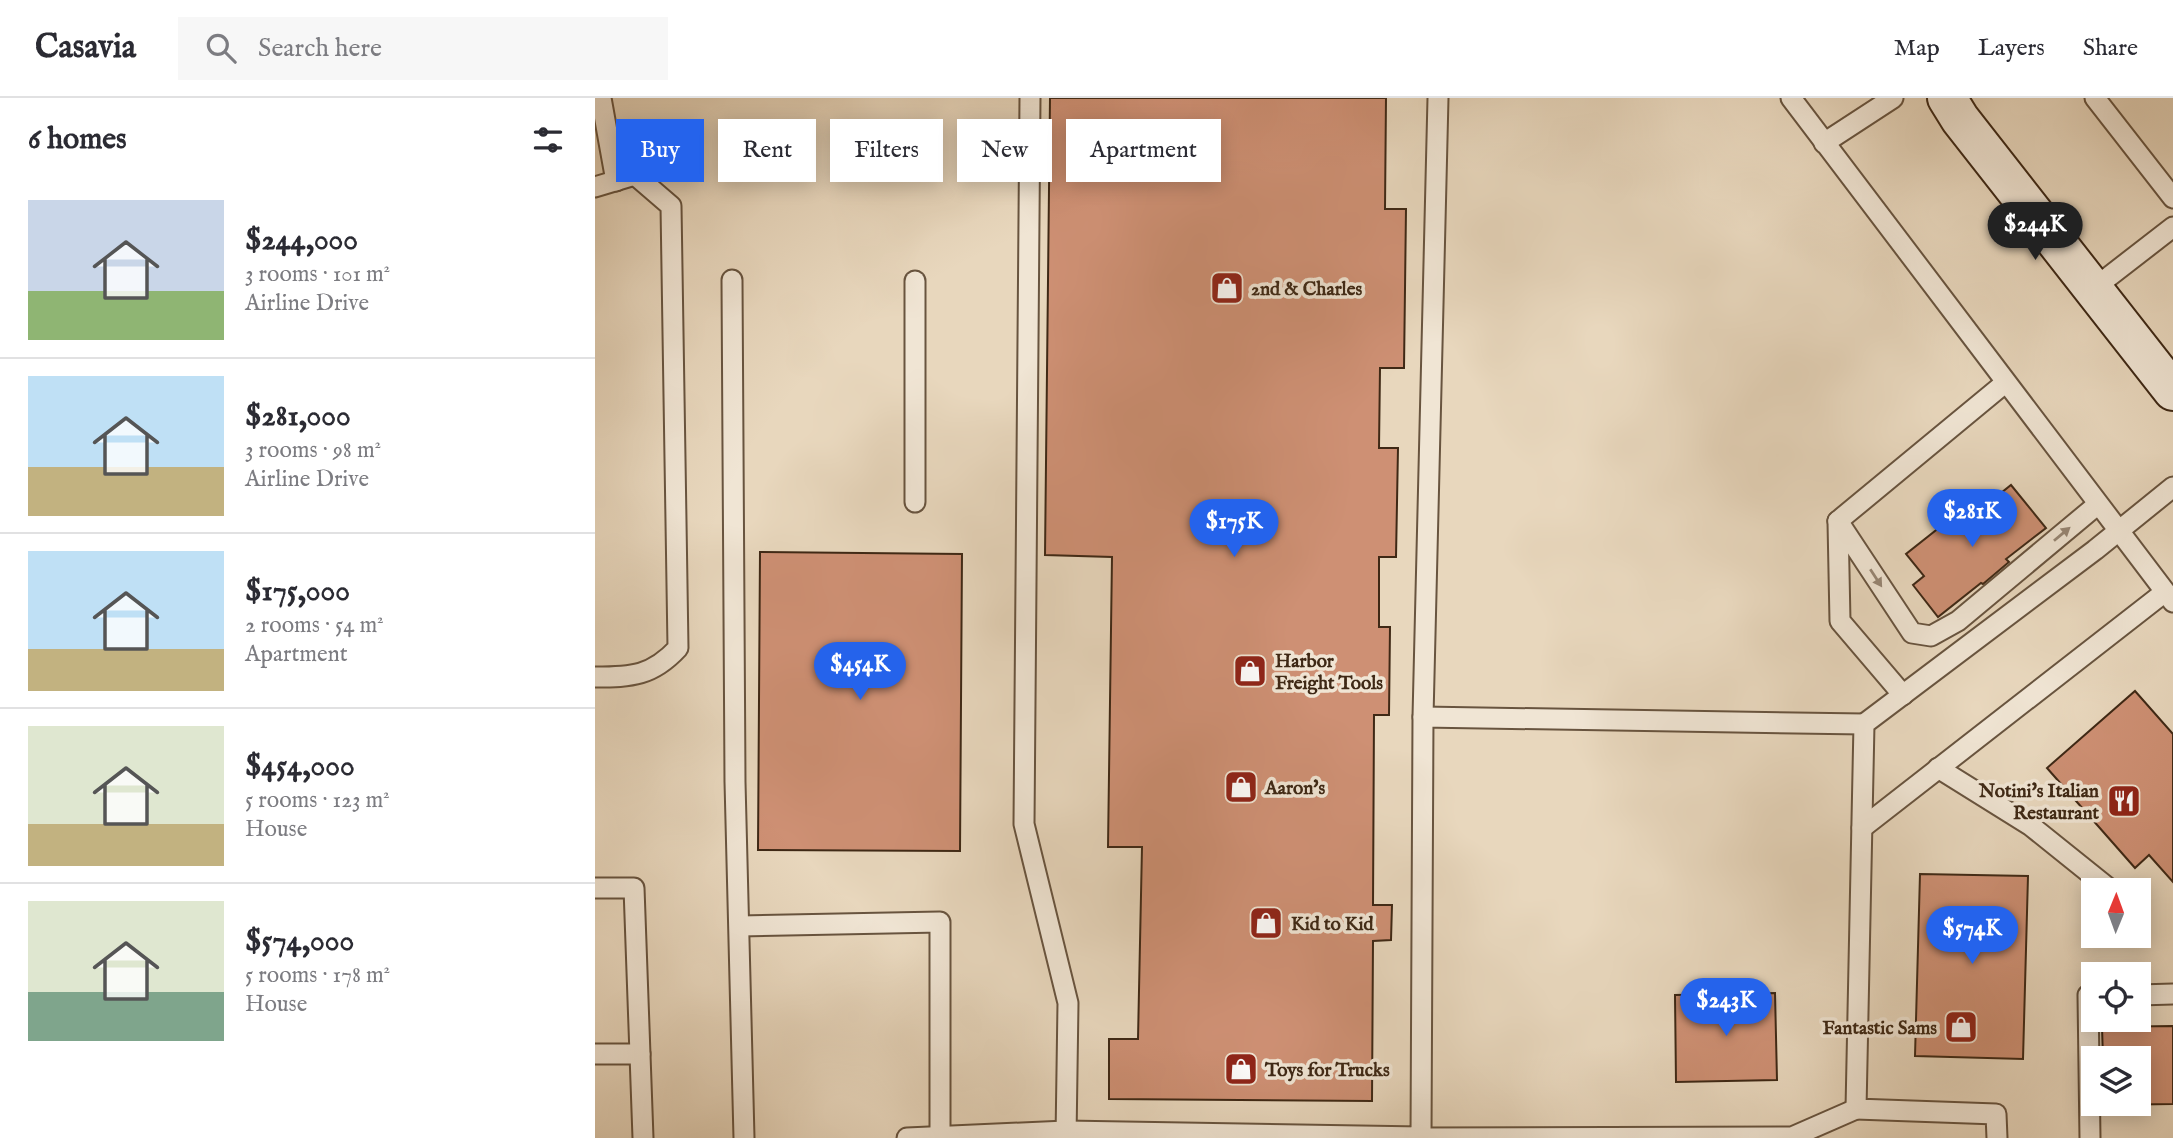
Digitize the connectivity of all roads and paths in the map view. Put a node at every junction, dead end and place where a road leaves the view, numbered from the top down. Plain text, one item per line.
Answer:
1 (601, 98) edge
2 (1030, 98) edge
3 (1438, 98) edge
4 (1791, 98) edge
5 (1893, 98) edge
6 (1947, 98) edge
7 (2095, 98) edge
8 (1824, 143) junction
9 (616, 181) joint
10 (643, 182) edge
11 (595, 187) edge
12 (2173, 198) edge
13 (2173, 228) edge
14 (732, 280) dead end
15 (915, 281) dead end
16 (2093, 289) junction
17 (2005, 383) junction
18 (2173, 391) edge
19 (2173, 487) edge
20 (915, 502) dead end
21 (2097, 505) junction
22 (1838, 521) junction
23 (2117, 532) junction
24 (2169, 597) edge
25 (595, 677) edge
26 (1903, 695) junction
27 (1423, 717) junction
28 (1864, 724) junction
29 (1938, 768) junction
30 (1863, 828) junction
31 (2096, 878) edge
32 (595, 888) edge
33 (740, 926) junction
34 (2173, 994) edge
35 (2151, 995) edge
36 (2089, 1032) edge
37 (595, 1054) edge
38 (640, 1054) junction
39 (1856, 1109) junction
40 (1066, 1134) edge
41 (940, 1136) edge
42 (643, 1138) edge
43 (744, 1138) edge
44 (907, 1138) edge
45 (1421, 1138) edge
46 (1997, 1138) edge
47 (2090, 1138) edge

1 - 9 lane
2 - 40 lane
3 - 27 lane
4 - 8 lane
5 - 8 lane
6 - 16 main road
7 - 12 lane
8 - 17 lane
9 - 11 lane
10 - 25 lane
13 - 16 lane
14 - 33 lane
15 - 20 lane
16 - 18 main road
17 - 21 lane
17 - 22 lane
19 - 23 lane
22 -> 21 lane
21 - 23 lane
22 - 26 lane
23 - 24 lane
23 - 26 lane
24 - 29 lane
26 - 28 lane
27 - 28 lane
27 - 45 lane
28 - 30 lane
29 - 30 lane
29 - 31 lane
30 - 39 lane
32 - 38 lane
33 - 41 lane
33 - 43 lane
34 - 35 lane
36 - 47 lane
37 - 38 lane
38 - 42 lane
39 - 45 lane
39 - 46 lane
40 - 41 lane
40 - 45 lane
41 - 44 lane

